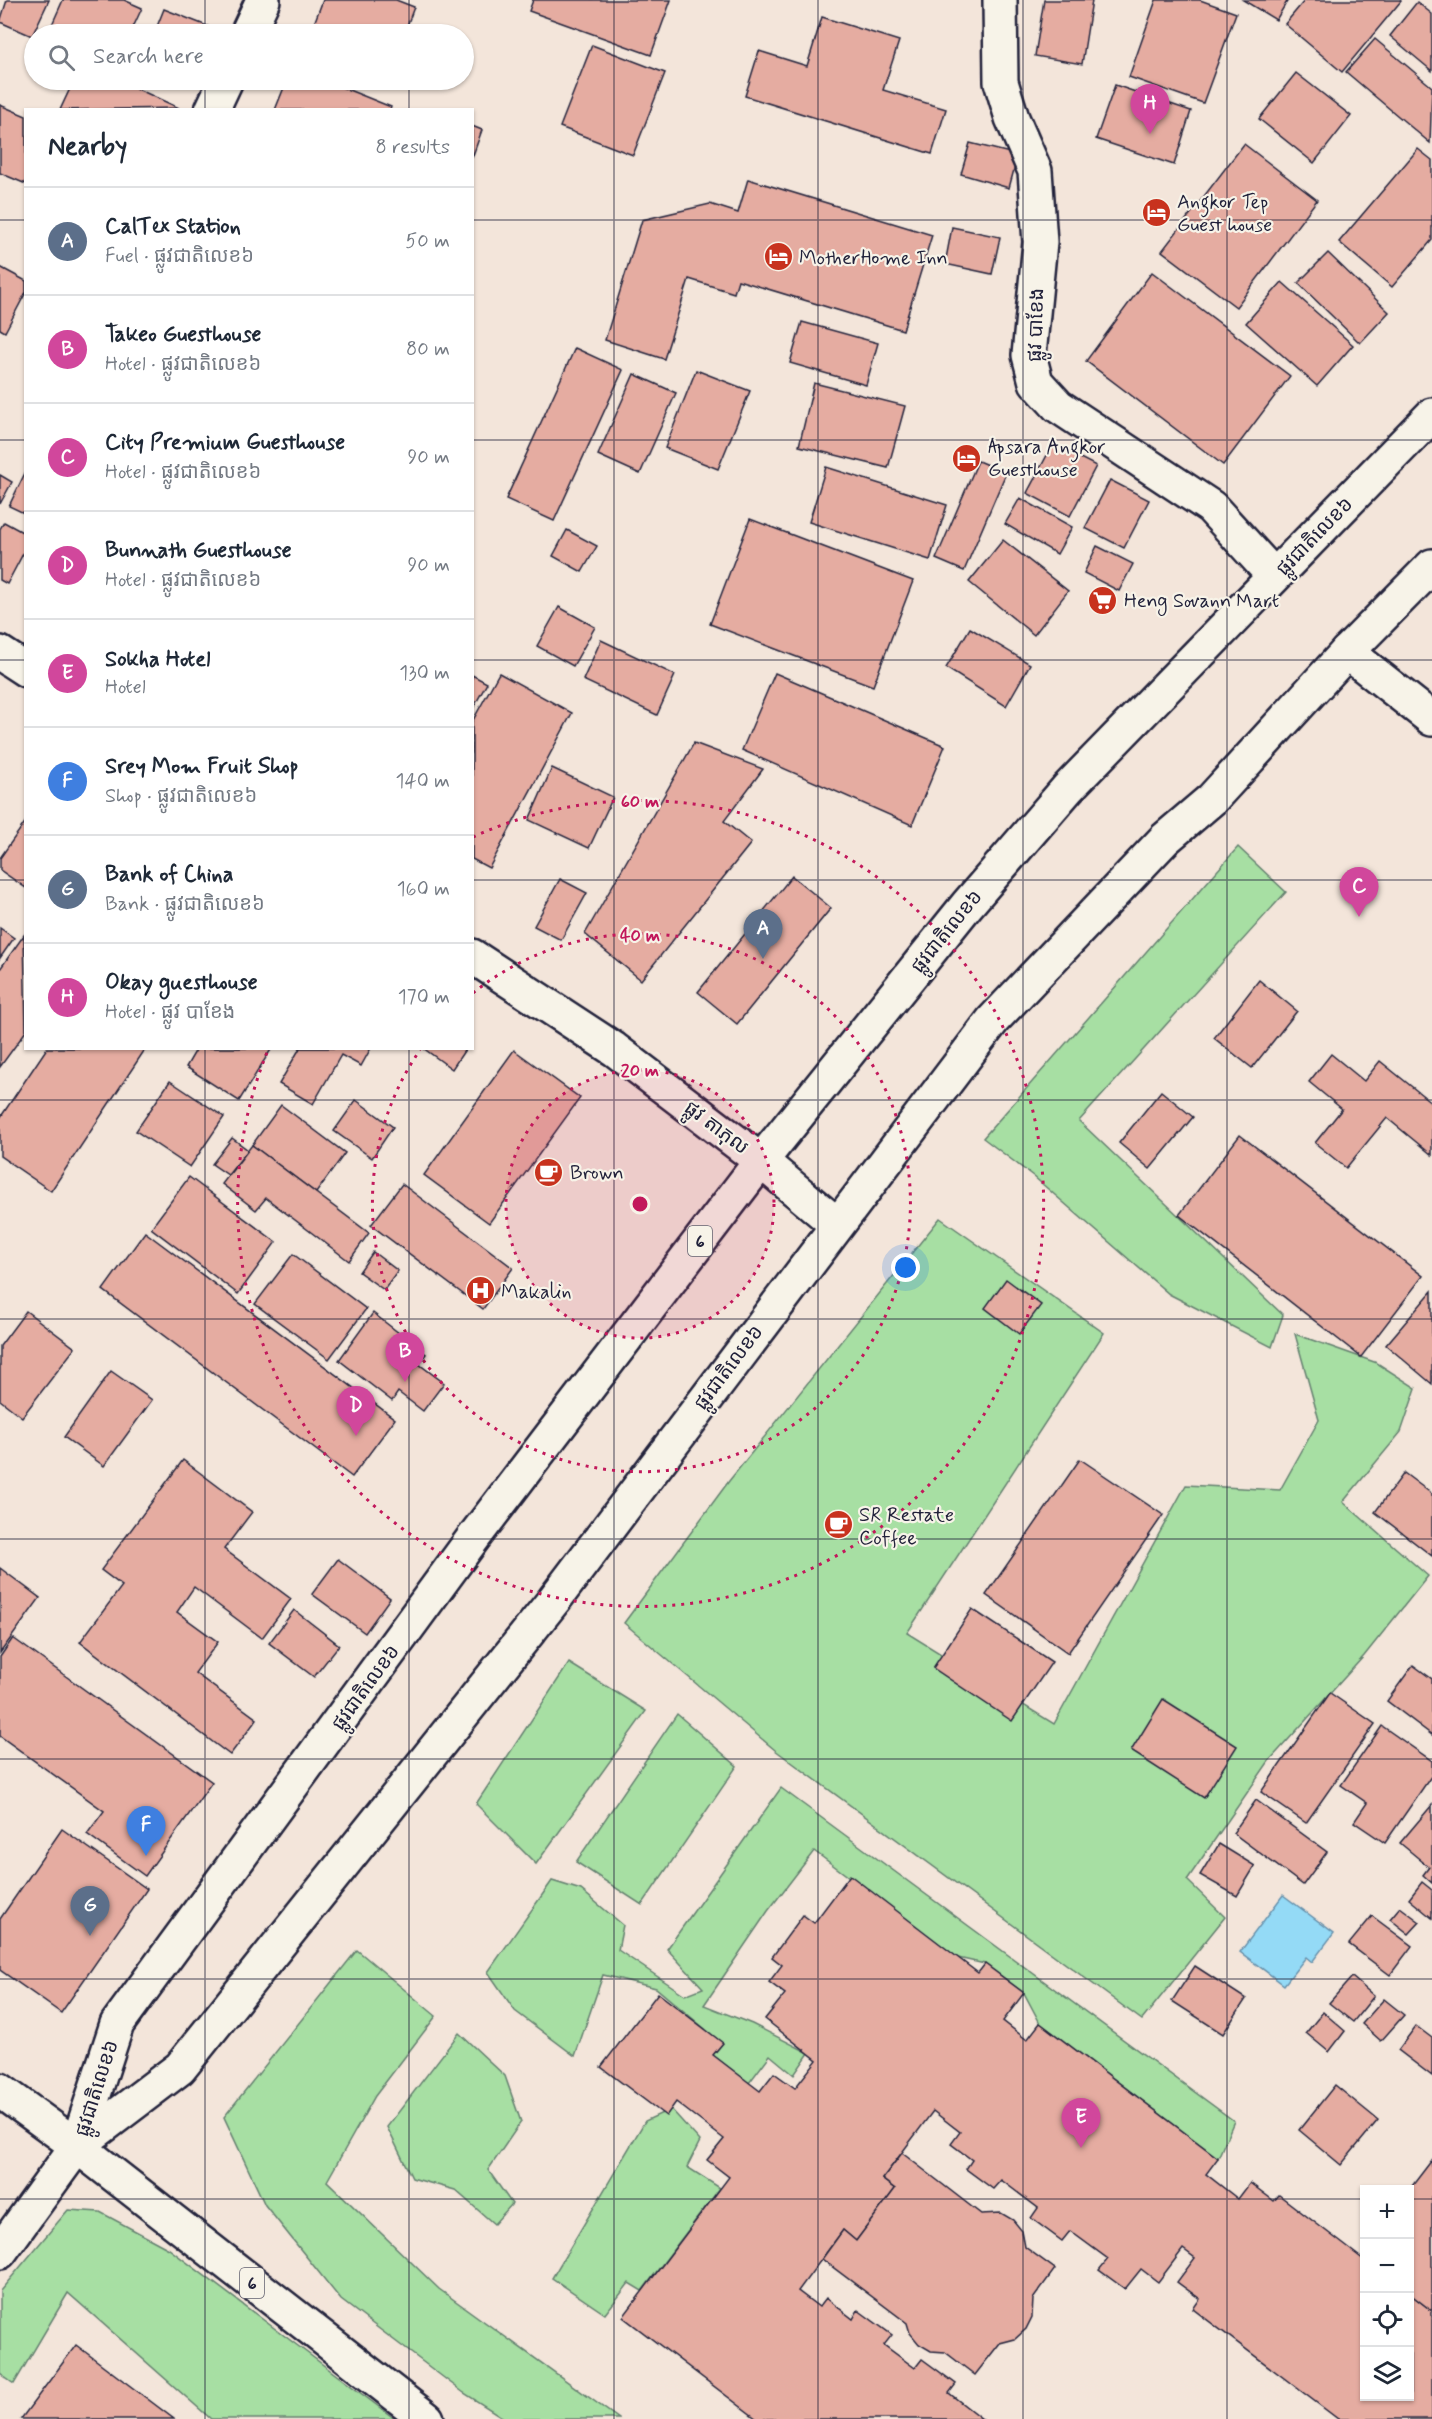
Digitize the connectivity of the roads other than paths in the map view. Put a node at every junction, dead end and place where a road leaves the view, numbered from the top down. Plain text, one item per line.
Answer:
1 (263, 0) edge
2 (1000, 0) edge
3 (252, 24) edge
4 (221, 90) edge
5 (213, 108) edge
6 (1432, 415) edge
7 (1432, 566) edge
8 (1274, 576) junction
9 (1347, 652) junction
10 (1432, 719) edge
11 (474, 957) edge
12 (761, 1161) junction
13 (836, 1224) junction
14 (0, 2090) edge
15 (77, 2146) junction
16 (0, 2252) edge
17 (427, 2419) edge

1 - 3 main road
2 - 8 main road, ផ្លូវ បាខែង
4 - 5 main road
6 - 8 main road, ផ្លូវជាតិលេខ៦ / 6
7 - 9 main road, ផ្លូវជាតិលេខ៦
8 - 12 main road, ផ្លូវជាតិលេខ៦ / 6
9 - 10 main road
9 - 13 main road, ផ្លូវជាតិលេខ៦
11 - 12 main road, ផ្លូវ តាភុល
12 - 13 main road, ផ្លូវ តាភុល
12 - 15 main road, ផ្លូវជាតិលេខ៦ / 6
13 - 15 main road, ផ្លូវជាតិលេខ៦
14 - 15 main road
15 - 16 main road
15 - 17 main road, 6

